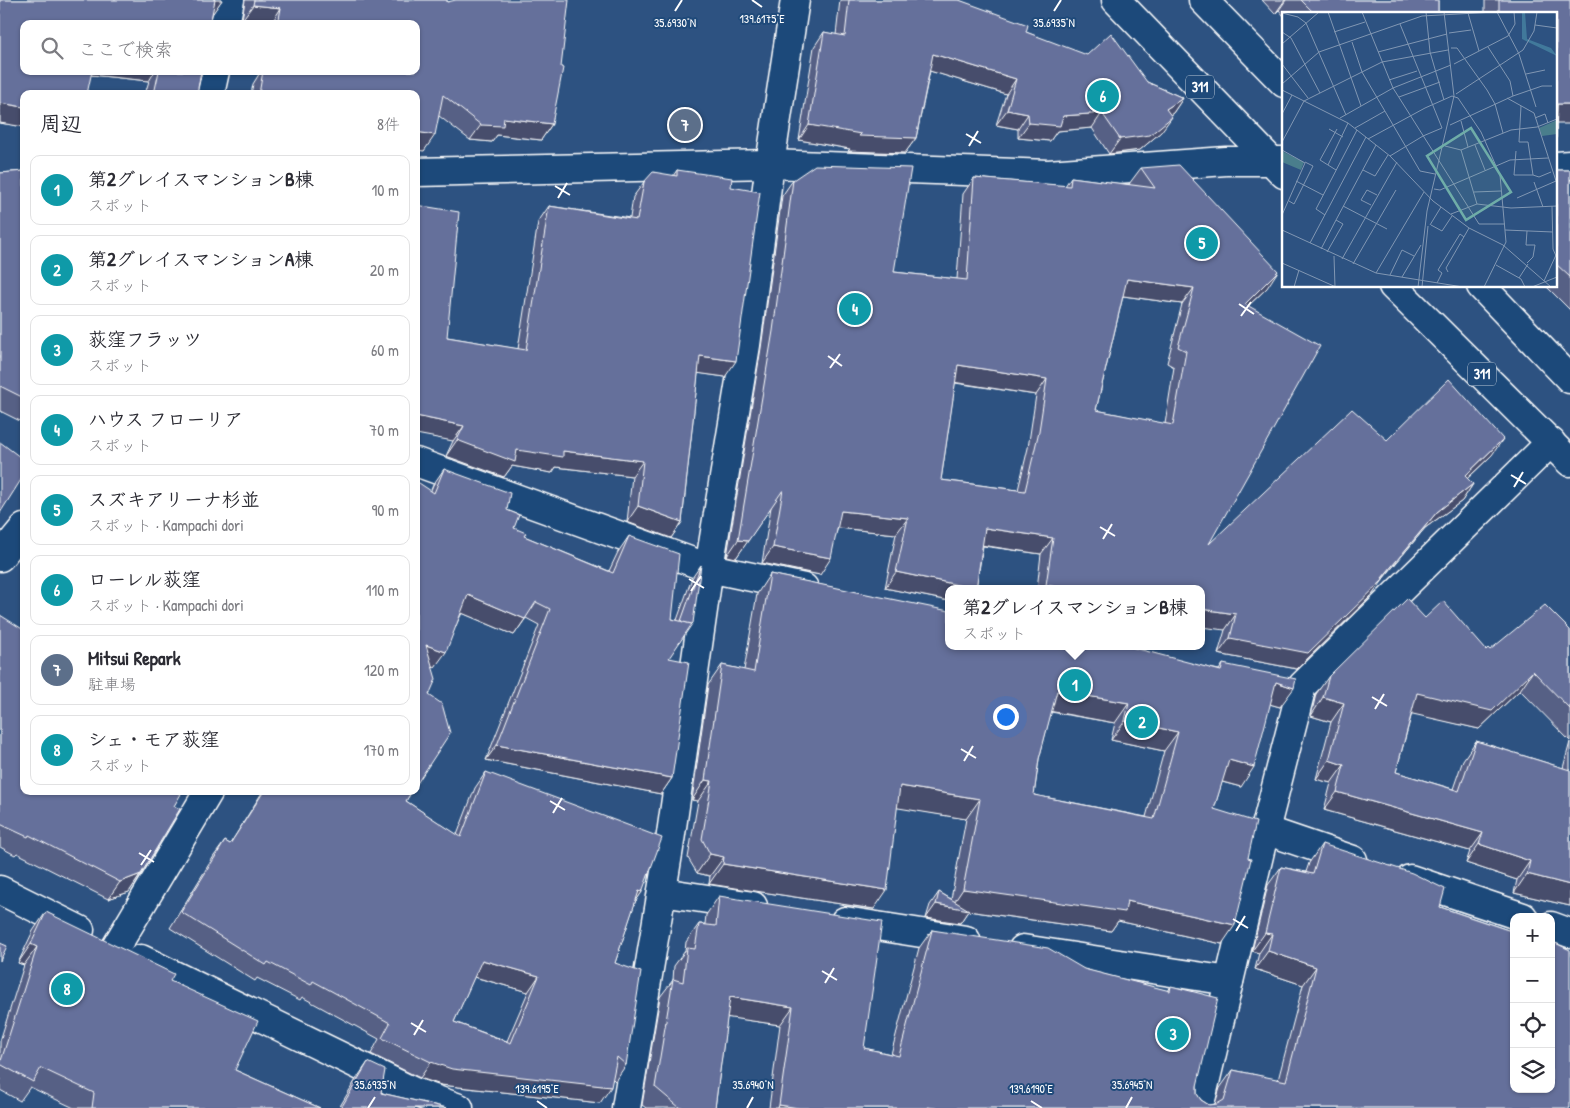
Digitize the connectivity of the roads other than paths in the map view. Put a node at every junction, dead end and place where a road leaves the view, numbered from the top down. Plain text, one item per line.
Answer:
1 (230, 0) edge
2 (795, 0) edge
3 (1116, 0) edge
4 (1202, 0) edge
5 (226, 20) edge
6 (214, 75) edge
7 (1282, 81) edge
8 (211, 90) edge
9 (770, 164) junction
10 (1279, 165) edge
11 (420, 172) edge
12 (1395, 288) edge
13 (1483, 288) edge
14 (1570, 379) edge
15 (1551, 442) junction
16 (1570, 462) edge
17 (420, 463) edge
18 (20, 533) edge
19 (0, 557) edge
20 (708, 568) junction
21 (832, 594) edge
22 (1274, 680) edge
23 (1302, 686) junction
24 (207, 795) edge
25 (1265, 830) junction
26 (0, 890) edge
27 (662, 892) junction
28 (776, 910) edge
29 (1511, 913) edge
30 (824, 917) edge
31 (1555, 927) edge
32 (1570, 933) edge
33 (116, 947) junction
34 (1229, 981) junction
35 (459, 1108) edge
36 (626, 1108) edge
37 (1199, 1108) edge

1 - 5 street
2 - 9 street
3 - 10 street, 311
4 - 7 street
6 - 8 street
9 - 10 street
9 - 11 street
9 - 20 street
12 - 15 street, 311
13 - 14 street
15 - 16 street, 311
15 - 23 street
17 - 20 street
18 - 19 street
20 - 21 street
20 - 27 street
22 - 23 street
23 - 25 street
24 - 33 street
25 - 29 street
25 - 34 street
26 - 33 street
27 - 28 street
27 - 36 street
30 - 34 street
31 - 32 street
33 - 35 street
34 - 37 street

